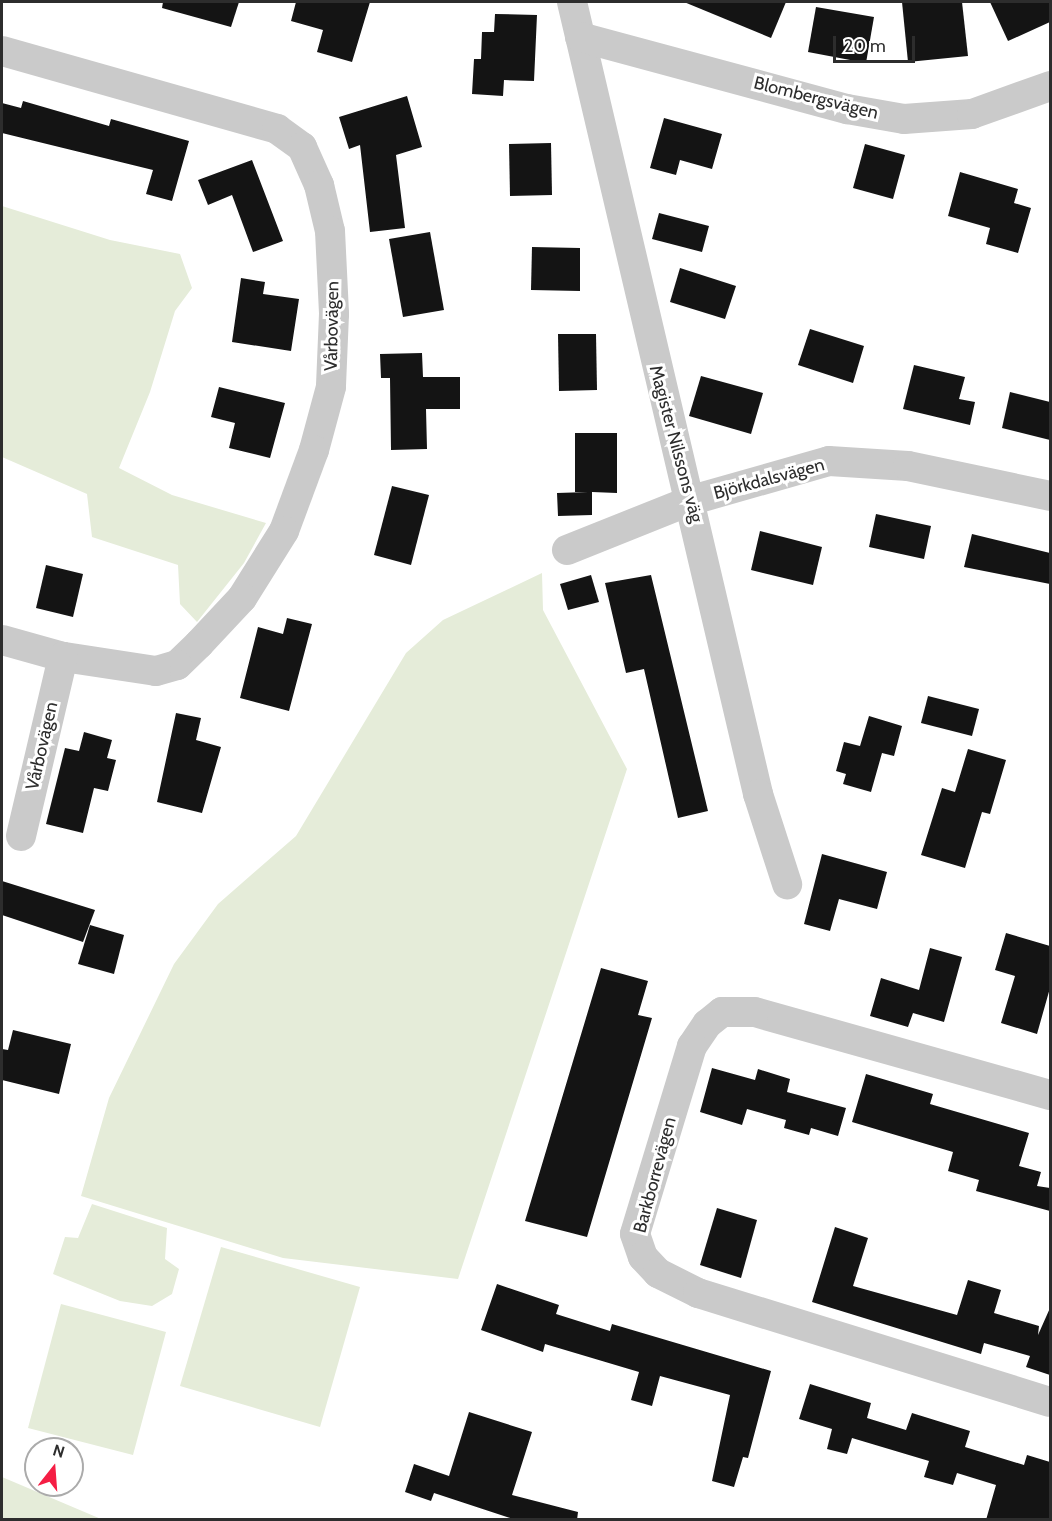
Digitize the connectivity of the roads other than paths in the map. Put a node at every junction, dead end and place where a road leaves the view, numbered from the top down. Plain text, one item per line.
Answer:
1 (572, 2) edge
2 (580, 37) junction
3 (2, 51) edge
4 (1050, 86) edge
5 (1050, 496) edge
6 (692, 500) junction
7 (567, 550) dead end
8 (2, 640) edge
9 (63, 657) junction
10 (21, 836) dead end
11 (788, 884) dead end
12 (1050, 1095) edge
13 (1050, 1402) edge

1 - 2 street, Magister Nilssons väg
2 - 4 street, Blombergsvägen
2 - 6 street, Magister Nilssons väg
3 - 9 street, Vårbovägen
5 - 6 street, Björkdalsvägen
6 - 7 street, Björkdalsvägen
6 - 11 street, Magister Nilssons väg
8 - 9 street, Vårbovägen
9 - 10 street, Vårbovägen
12 - 13 street, Barkborrevägen

